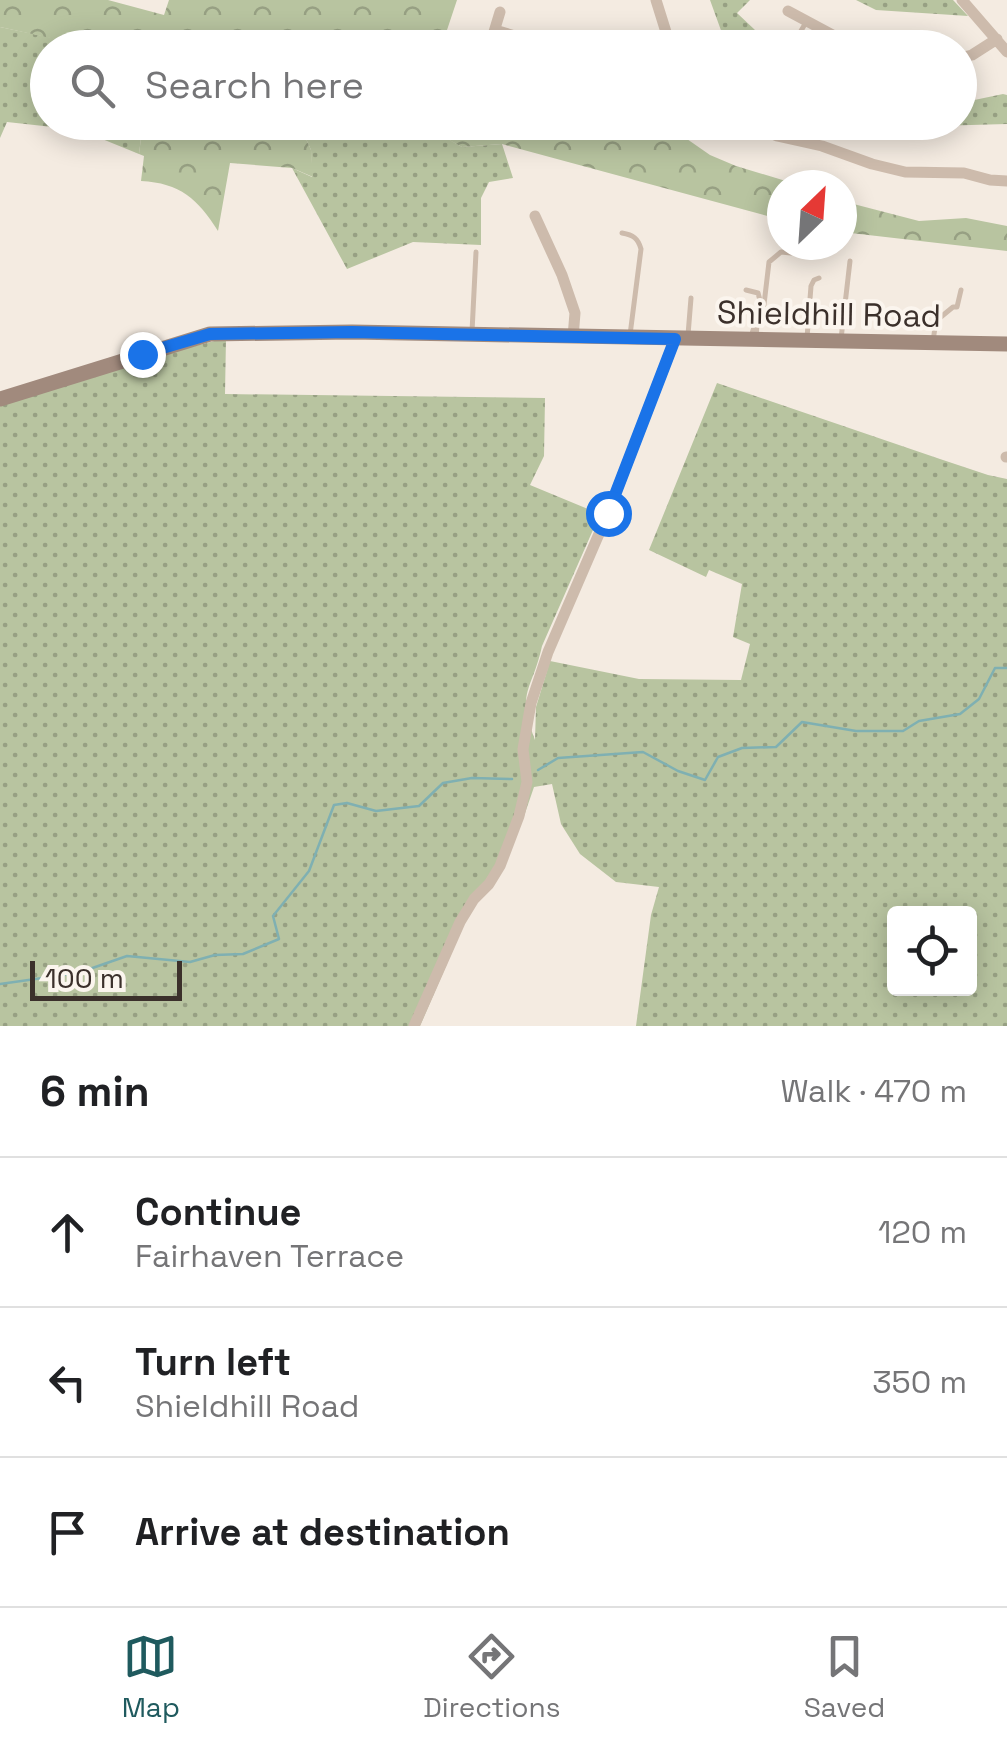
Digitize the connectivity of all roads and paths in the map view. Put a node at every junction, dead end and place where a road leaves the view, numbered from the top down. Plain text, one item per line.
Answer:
1 (656, 0) edge
2 (962, 0) edge
3 (788, 11) dead end
4 (500, 12) dead end
5 (806, 21) junction
6 (495, 30) edge
7 (665, 30) edge
8 (801, 30) edge
9 (823, 30) edge
10 (997, 40) junction
11 (977, 51) edge
12 (1007, 52) edge
13 (795, 140) edge
14 (1007, 181) edge
15 (535, 216) dead end
16 (622, 233) dead end
17 (476, 252) dead end
18 (771, 260) edge
19 (850, 261) dead end
20 (819, 278) dead end
21 (746, 290) dead end
22 (960, 290) dead end
23 (691, 298) dead end
24 (472, 334) junction
25 (573, 337) junction
26 (630, 338) junction
27 (681, 339) junction
28 (753, 341) junction
29 (806, 342) junction
30 (841, 342) junction
31 (932, 344) junction
32 (1007, 344) edge
33 (0, 399) edge
34 (414, 1026) edge

1 - 7 street
2 - 10 street
3 - 5 street
4 - 6 street
5 - 8 lane
5 - 9 street
10 - 11 street
10 - 12 street
13 - 14 street
15 - 25 street
16 - 26 lane
17 - 24 lane
18 - 28 lane
19 - 30 lane
20 - 29 lane
21 - 28 lane
22 - 31 lane
23 - 27 lane
24 - 25 main road, Shieldhill Road
24 - 33 main road, Shieldhill Road
25 - 26 main road, Shieldhill Road
26 - 27 main road, Shieldhill Road
27 - 28 main road, Shieldhill Road
27 - 34 street
28 - 29 main road, Shieldhill Road
29 - 30 main road, Shieldhill Road
30 - 31 main road, Shieldhill Road
31 - 32 main road, Shieldhill Road

